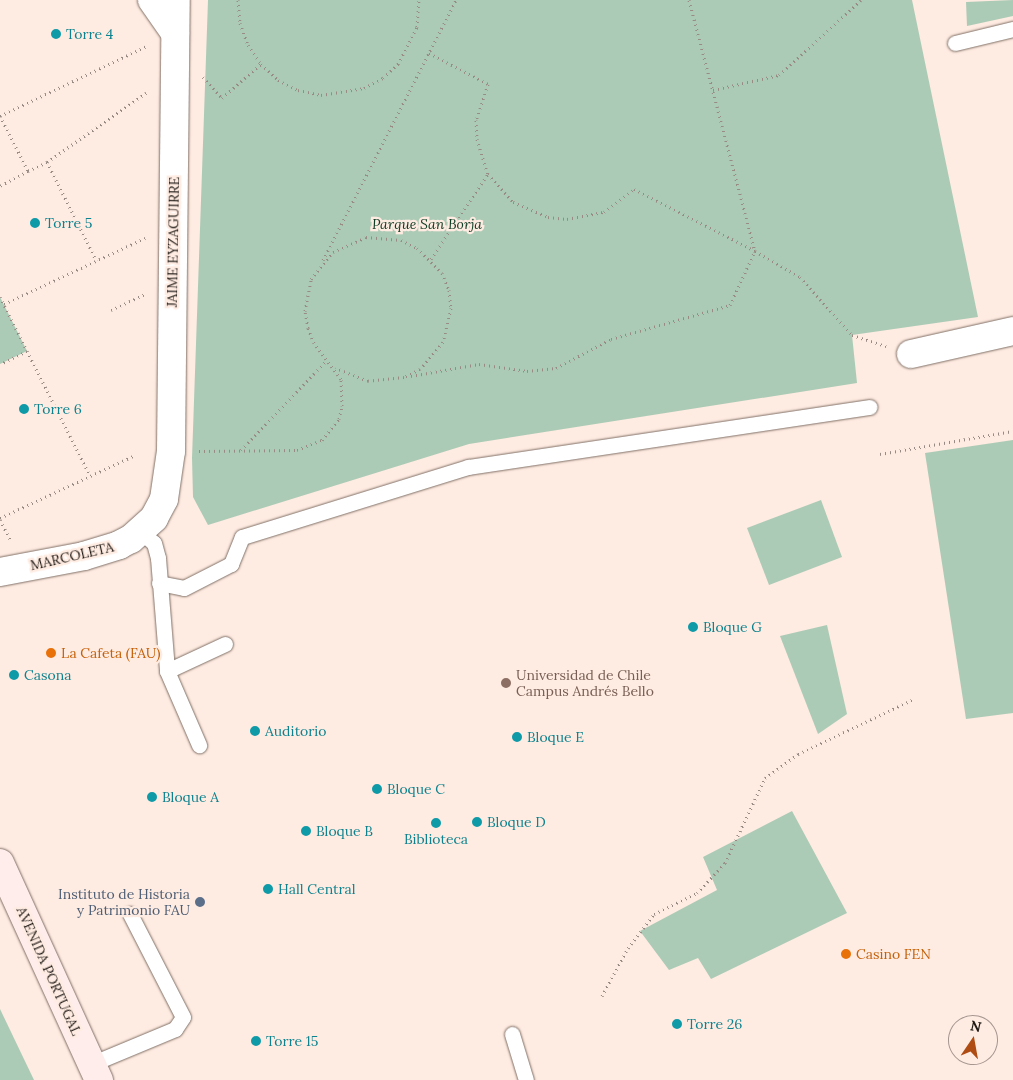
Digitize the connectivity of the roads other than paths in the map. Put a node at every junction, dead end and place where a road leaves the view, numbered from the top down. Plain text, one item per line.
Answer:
1 (170, 8) edge
2 (1013, 29) edge
3 (955, 43) dead end
4 (1013, 331) edge
5 (910, 354) road end
6 (870, 407) dead end
7 (171, 451) joint
8 (140, 531) junction
9 (0, 572) edge
10 (159, 583) junction
11 (225, 644) dead end
12 (167, 671) junction
13 (199, 746) dead end
14 (0, 863) edge
15 (130, 914) dead end
16 (512, 1034) dead end
17 (95, 1072) edge
18 (526, 1080) edge

1 - 7 street, JAIME EYZAGUIRRE
2 - 3 lane
4 - 5 street
6 - 10 lane
7 - 8 street, MARCOLETA
8 - 9 street, MARCOLETA
8 - 10 lane
10 - 12 lane
11 - 12 lane
12 - 13 lane
14 - 17 main road, AVENIDA PORTUGAL
15 - 17 lane
16 - 18 lane

